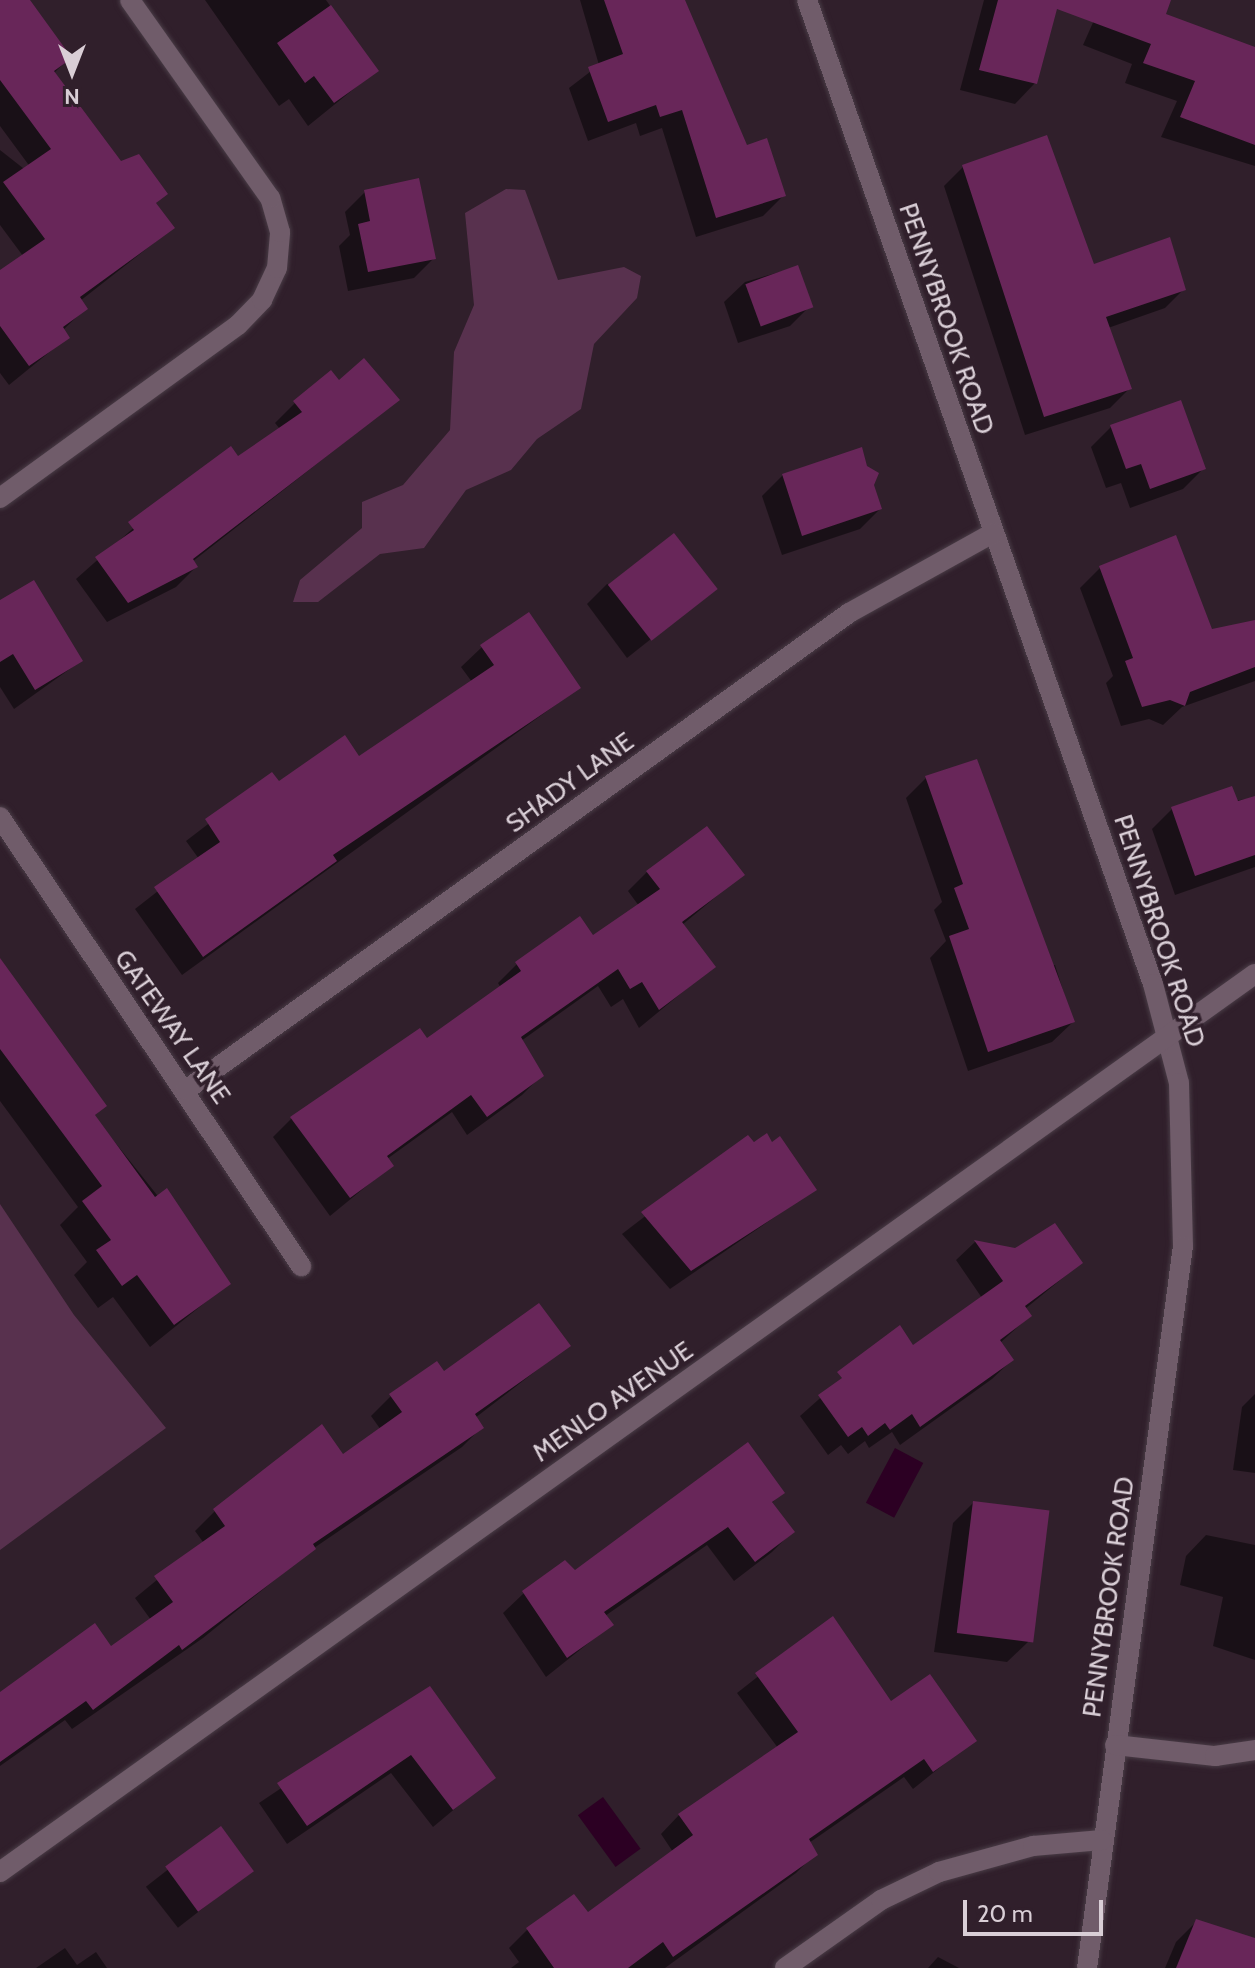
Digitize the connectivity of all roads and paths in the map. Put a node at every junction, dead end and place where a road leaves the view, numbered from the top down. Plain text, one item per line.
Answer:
1 (130, 0) edge
2 (807, 0) edge
3 (0, 498) edge
4 (993, 533) junction
5 (0, 817) edge
6 (1255, 974) edge
7 (1171, 1038) junction
8 (186, 1090) junction
9 (301, 1266) dead end
10 (1115, 1745) junction
11 (1255, 1750) edge
12 (1102, 1840) junction
13 (0, 1872) edge
14 (785, 1968) edge
15 (1087, 1968) edge

1 - 3 street
2 - 4 street, PENNYBROOK ROAD
4 - 7 street, PENNYBROOK ROAD
4 - 8 street, SHADY LANE
5 - 8 street, GATEWAY LANE
6 - 7 street, MENLO AVENUE
7 - 10 street, PENNYBROOK ROAD
7 - 13 street, MENLO AVENUE
8 - 9 street, GATEWAY LANE
10 - 11 street
10 - 12 street, PENNYBROOK ROAD
12 - 14 street
12 - 15 street, PENNYBROOK ROAD

